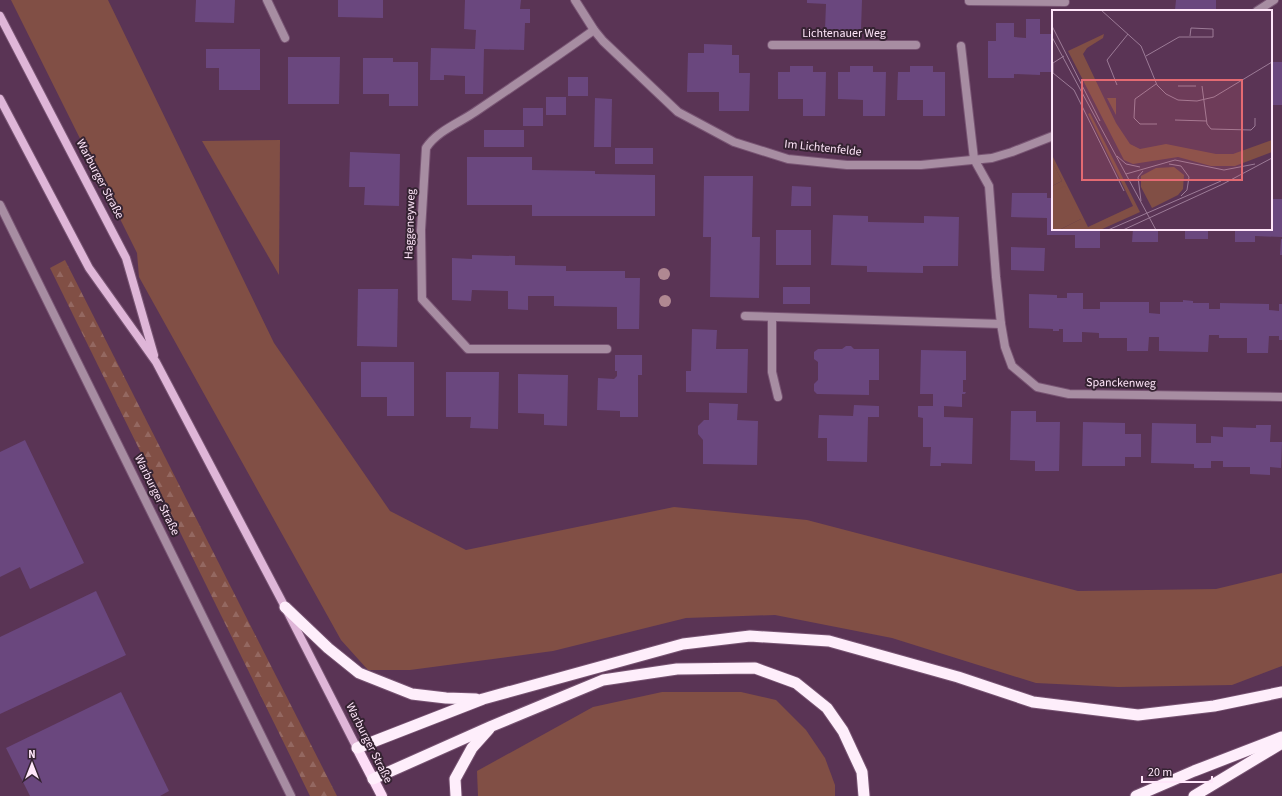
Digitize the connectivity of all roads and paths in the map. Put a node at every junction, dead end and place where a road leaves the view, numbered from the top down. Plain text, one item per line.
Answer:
1 (267, 0) edge
2 (575, 0) edge
3 (1274, 0) edge
4 (969, 1) dead end
5 (1065, 2) dead end
6 (1259, 10) edge
7 (0, 16) edge
8 (594, 30) junction
9 (285, 38) dead end
10 (772, 45) dead end
11 (916, 45) dead end
12 (961, 46) dead end
13 (0, 99) edge
14 (1052, 136) edge
15 (974, 159) junction
16 (0, 205) edge
17 (745, 316) dead end
18 (772, 317) junction
19 (1001, 324) junction
20 (607, 350) dead end
21 (156, 362) junction
22 (778, 397) dead end
23 (1282, 397) edge
24 (285, 607) junction
25 (1282, 692) edge
26 (483, 699) junction
27 (492, 726) junction
28 (1282, 737) edge
29 (1282, 743) edge
30 (358, 748) junction
31 (373, 779) junction
32 (291, 796) edge
33 (382, 796) edge
34 (456, 796) edge
35 (864, 796) edge
36 (1136, 796) edge
37 (1194, 796) edge

1 - 9 street
2 - 8 street, Im Lichtenfelde
3 - 6 street
4 - 5 street
7 - 21 main road, Warburger Straße
8 - 15 street, Im Lichtenfelde
8 - 20 street, Haggeneyweg
10 - 11 street, Lichtenauer Weg
12 - 15 street
13 - 21 main road, Warburger Straße
14 - 15 street, Im Lichtenfelde
15 - 19 street, Spanckenweg
16 - 32 street, Warburger Straße
17 - 18 street
18 - 19 street
18 - 22 street
19 - 23 street, Spanckenweg
21 - 24 main road, Warburger Straße
24 - 26 highway
24 - 30 main road, Warburger Straße
25 - 26 highway
26 - 30 highway
27 - 31 highway
27 - 34 highway
27 - 35 highway
28 - 36 highway
29 - 37 highway
30 - 31 main road, Warburger Straße
31 - 33 main road, Warburger Straße

